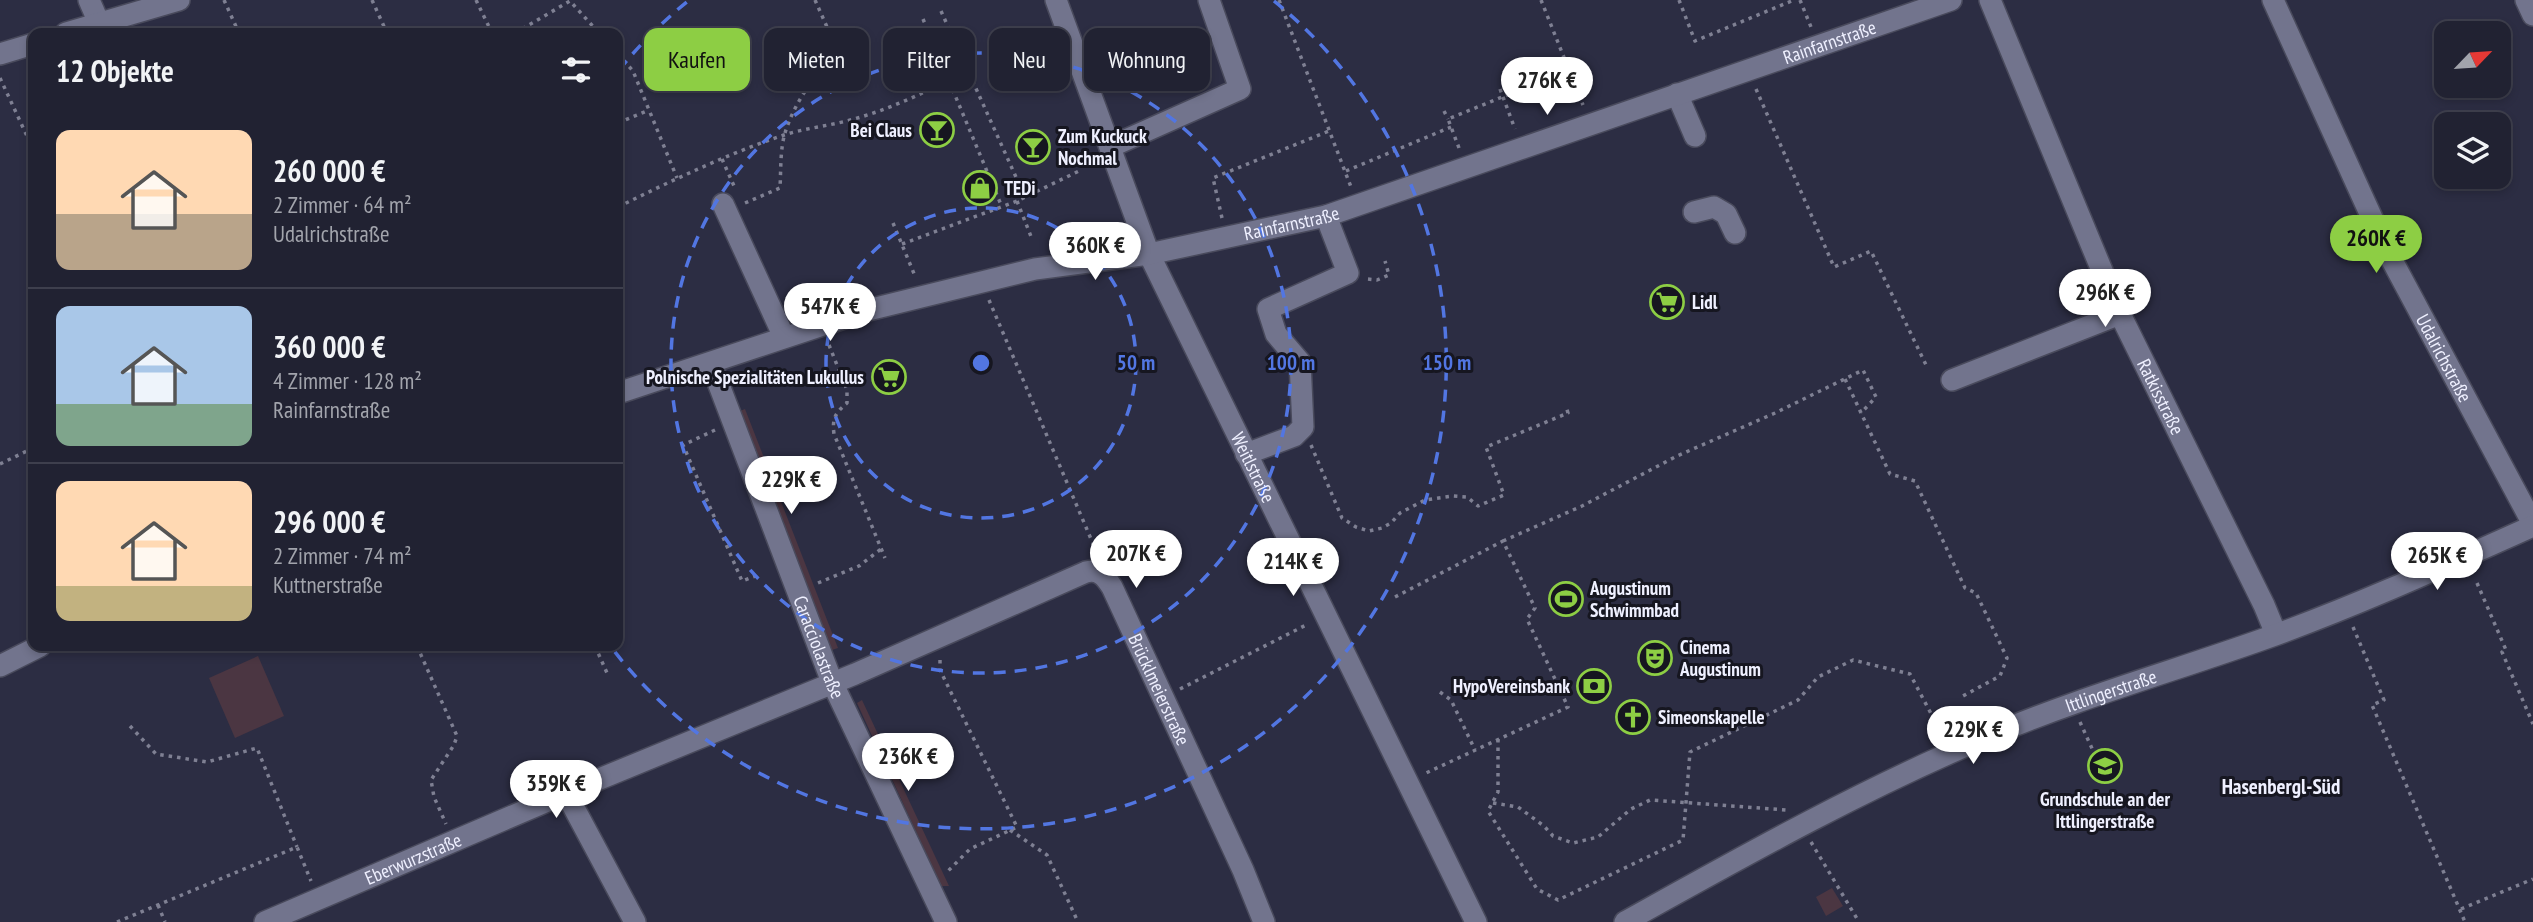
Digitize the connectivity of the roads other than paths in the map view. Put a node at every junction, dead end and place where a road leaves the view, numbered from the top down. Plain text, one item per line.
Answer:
1 (89, 0) edge
2 (179, 0) edge
3 (1056, 0) edge
4 (1209, 0) edge
5 (1951, 0) edge
6 (1990, 0) edge
7 (2273, 0) edge
8 (2526, 0) edge
9 (153, 4) edge
10 (2533, 16) edge
11 (99, 23) junction
12 (82, 28) edge
13 (28, 46) edge
14 (0, 54) edge
15 (1677, 94) junction
16 (1695, 136) dead end
17 (1110, 147) junction
18 (733, 204) road end
19 (1694, 212) dead end
20 (1326, 216) junction
21 (1735, 233) dead end
22 (1149, 254) junction
23 (2120, 314) junction
24 (783, 337) junction
25 (711, 364) junction
26 (1952, 380) dead end
27 (623, 391) edge
28 (1246, 454) junction
29 (2533, 525) edge
30 (2276, 634) junction
31 (30, 651) edge
32 (0, 666) edge
33 (832, 682) junction
34 (566, 793) junction
35 (265, 922) edge
36 (635, 922) edge
37 (946, 922) edge
38 (1264, 922) edge
39 (1476, 922) edge
40 (1625, 922) edge

1 - 11 street
2 - 9 street
3 - 17 street, Weitlstraße
4 - 17 street
5 - 15 street, Rainfarnstraße
6 - 23 street, Ratkisstraße
7 - 29 street, Udalrichstraße
8 - 10 street
9 - 11 street
11 - 12 street
13 - 14 street
15 - 16 street
15 - 20 street, Rainfarnstraße
17 - 22 street, Weitlstraße
18 - 24 street
19 - 21 street
20 - 22 street, Rainfarnstraße
20 - 28 street
22 - 24 street, Rainfarnstraße
22 - 28 street, Weitlstraße
23 - 26 street
23 - 30 street, Ratkisstraße
24 - 25 street, Rainfarnstraße
25 - 27 street, Rainfarnstraße
25 - 33 street, Caracciolastraße
28 - 39 street, Weitlstraße
29 - 30 street, Ittlingerstraße
30 - 40 street, Ittlingerstraße
31 - 32 street
33 - 34 street, Eberwurzstraße
33 - 37 street, Caracciolastraße
33 - 38 street, Brücklmeierstraße
34 - 35 street, Eberwurzstraße
34 - 36 street

